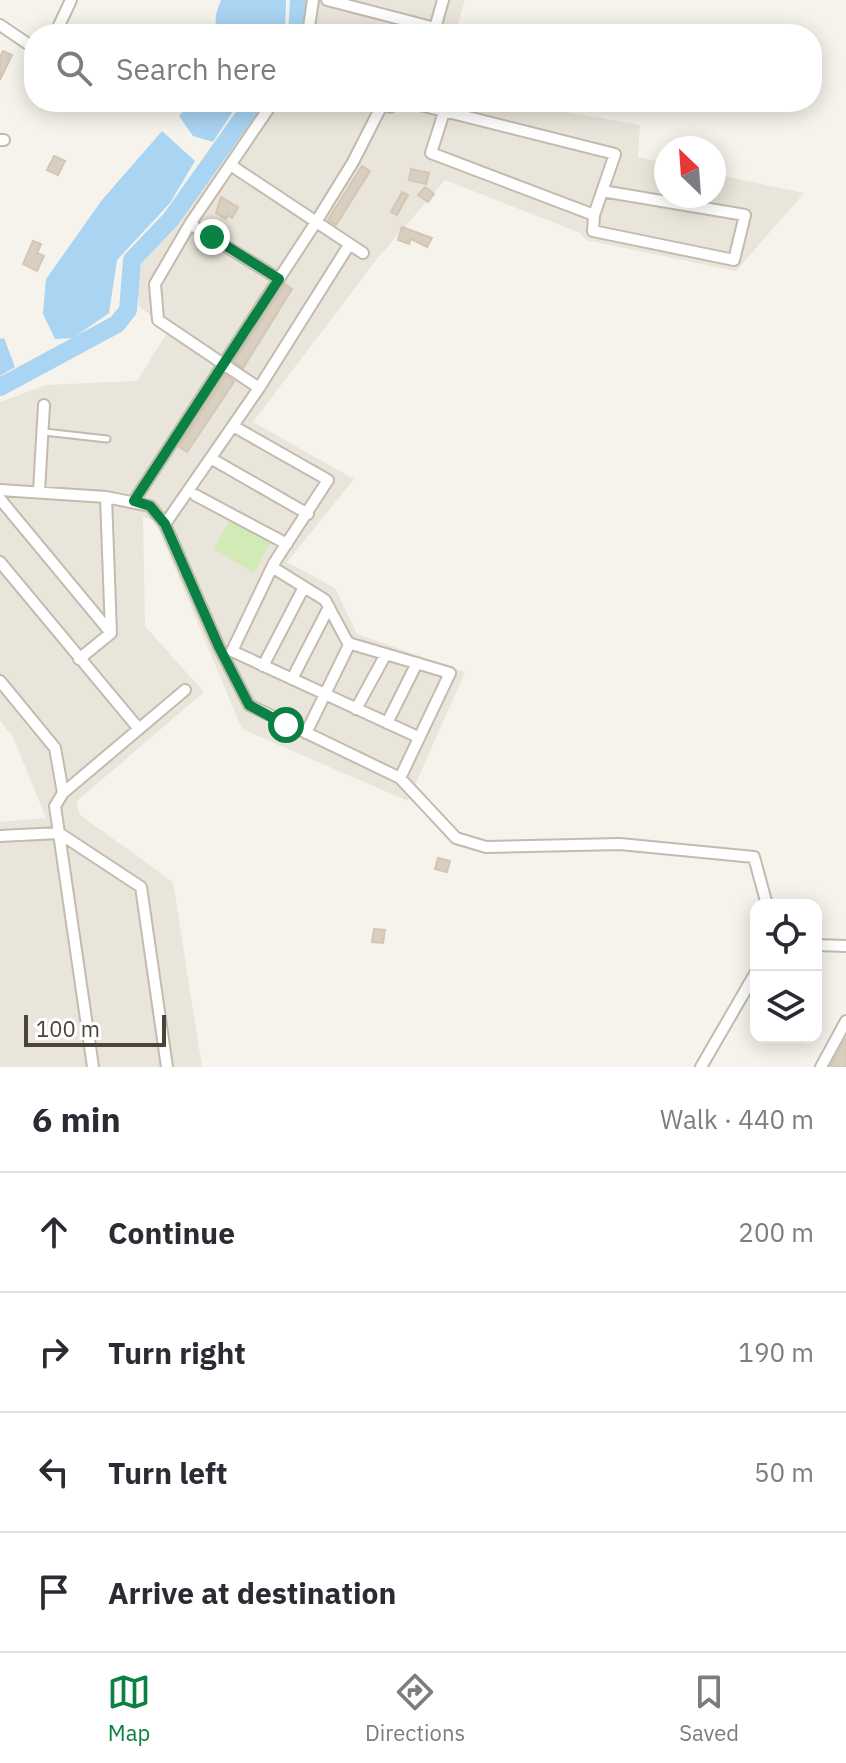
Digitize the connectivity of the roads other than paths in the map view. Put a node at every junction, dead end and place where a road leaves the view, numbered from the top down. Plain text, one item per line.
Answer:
1 (71, 0) edge
2 (313, 0) edge
3 (327, 0) edge
4 (443, 0) edge
5 (60, 24) edge
6 (309, 24) edge
7 (410, 24) edge
8 (436, 24) edge
9 (0, 25) edge
10 (24, 41) edge
11 (267, 112) edge
12 (376, 112) edge
13 (444, 112) edge
14 (456, 112) edge
15 (232, 166) junction
16 (602, 191) junction
17 (594, 215) junction
18 (316, 222) junction
19 (190, 224) junction
20 (349, 245) junction
21 (363, 253) dead end
22 (279, 279) junction
23 (224, 366) junction
24 (259, 388) junction
25 (44, 405) dead end
26 (233, 426) junction
27 (43, 432) junction
28 (107, 439) dead end
29 (212, 459) junction
30 (0, 490) edge
31 (39, 491) junction
32 (195, 495) dead end
33 (106, 497) junction
34 (0, 499) edge
35 (134, 501) junction
36 (308, 514) junction
37 (165, 524) junction
38 (287, 544) junction
39 (0, 562) edge
40 (272, 567) junction
41 (304, 587) junction
42 (329, 607) junction
43 (111, 633) junction
44 (350, 643) junction
45 (386, 654) junction
46 (79, 659) junction
47 (417, 663) junction
48 (263, 666) junction
49 (292, 679) junction
50 (0, 681) edge
51 (185, 690) dead end
52 (324, 694) junction
53 (356, 709) junction
54 (387, 723) junction
55 (139, 729) junction
56 (306, 733) junction
57 (418, 737) junction
58 (400, 778) junction
59 (63, 793) junction
60 (59, 833) junction
61 (0, 836) edge
62 (765, 899) edge
63 (822, 945) edge
64 (846, 946) edge
65 (750, 982) edge
66 (846, 1021) edge
67 (93, 1067) edge
68 (167, 1067) edge
69 (701, 1067) edge
70 (821, 1067) edge

1 - 5 street
2 - 6 street
3 - 7 street
4 - 8 street
9 - 10 street
11 - 15 street
12 - 18 street
13 - 17 street
14 - 16 street
15 - 18 street
15 - 19 street
16 - 17 street
16 - 17 street
18 - 20 street
18 - 22 street
19 - 22 street
19 - 23 street
20 - 21 street
20 - 24 street
22 - 23 street
23 - 24 street
23 - 35 street
24 - 26 street
25 - 27 street
26 - 29 street
26 - 36 street
27 - 28 lane
27 - 31 street
29 - 36 street
29 - 37 street
30 - 31 street
31 - 33 street
32 - 38 street
33 - 35 street
33 - 43 street
34 - 43 street
35 - 37 street
36 - 38 street
37 - 56 street
38 - 40 street
39 - 46 street
40 - 41 street
40 - 48 street
41 - 42 street
41 - 48 street
42 - 44 street
42 - 49 street
43 - 46 street
44 - 45 street
44 - 52 street
45 - 47 street
45 - 53 street
46 - 55 street
47 - 54 street
47 - 57 street
48 - 49 street
49 - 52 street
50 - 59 street
51 - 55 street
52 - 53 street
52 - 56 street
53 - 54 street
54 - 57 street
55 - 59 street
56 - 58 street
57 - 58 street
58 - 62 street
59 - 60 street
60 - 61 street
60 - 67 street
60 - 68 street
63 - 64 street
65 - 69 street
66 - 70 street

